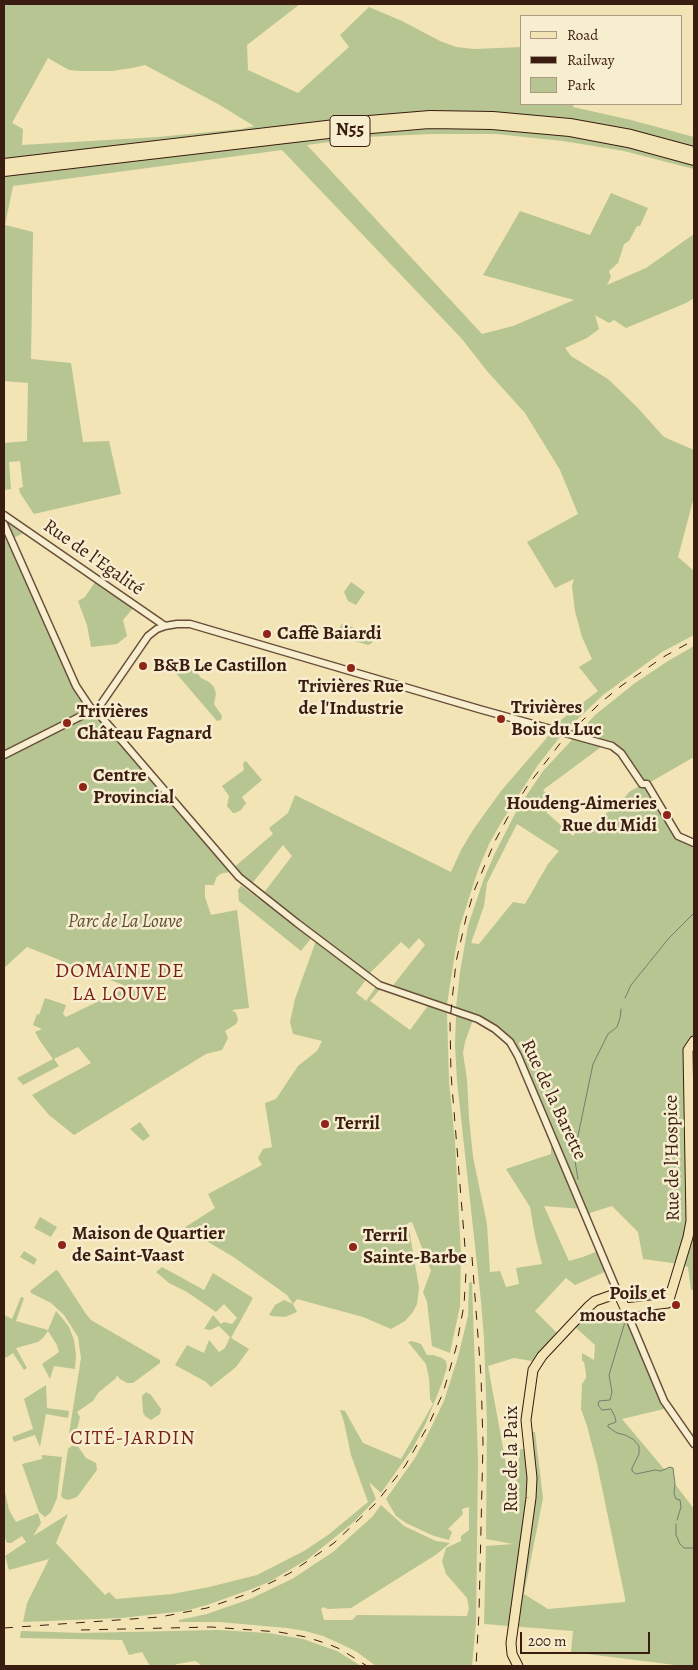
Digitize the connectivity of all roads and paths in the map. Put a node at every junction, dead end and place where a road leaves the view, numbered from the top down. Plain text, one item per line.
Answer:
1 (694, 152) edge
2 (694, 160) edge
3 (4, 164) edge
4 (4, 172) edge
5 (4, 516) edge
6 (4, 524) edge
7 (165, 626) junction
8 (93, 710) junction
9 (4, 754) edge
10 (694, 843) edge
11 (694, 1041) edge
12 (618, 1293) junction
13 (625, 1308) junction
14 (694, 1444) edge
15 (517, 1665) edge

1 - 3 highway, N55
2 - 4 highway, N55
5 - 7 street, Rue de l'Egalité
6 - 8 street, Rue de la Barette
7 - 8 street
7 - 10 street
8 - 9 street
8 - 12 street, Rue de la Barette
11 - 13 main road, Rue de l'Hospice
12 - 13 main road, Rue de la Barette
12 - 15 main road, Rue de la Paix
13 - 14 street, Rue de la Barette

